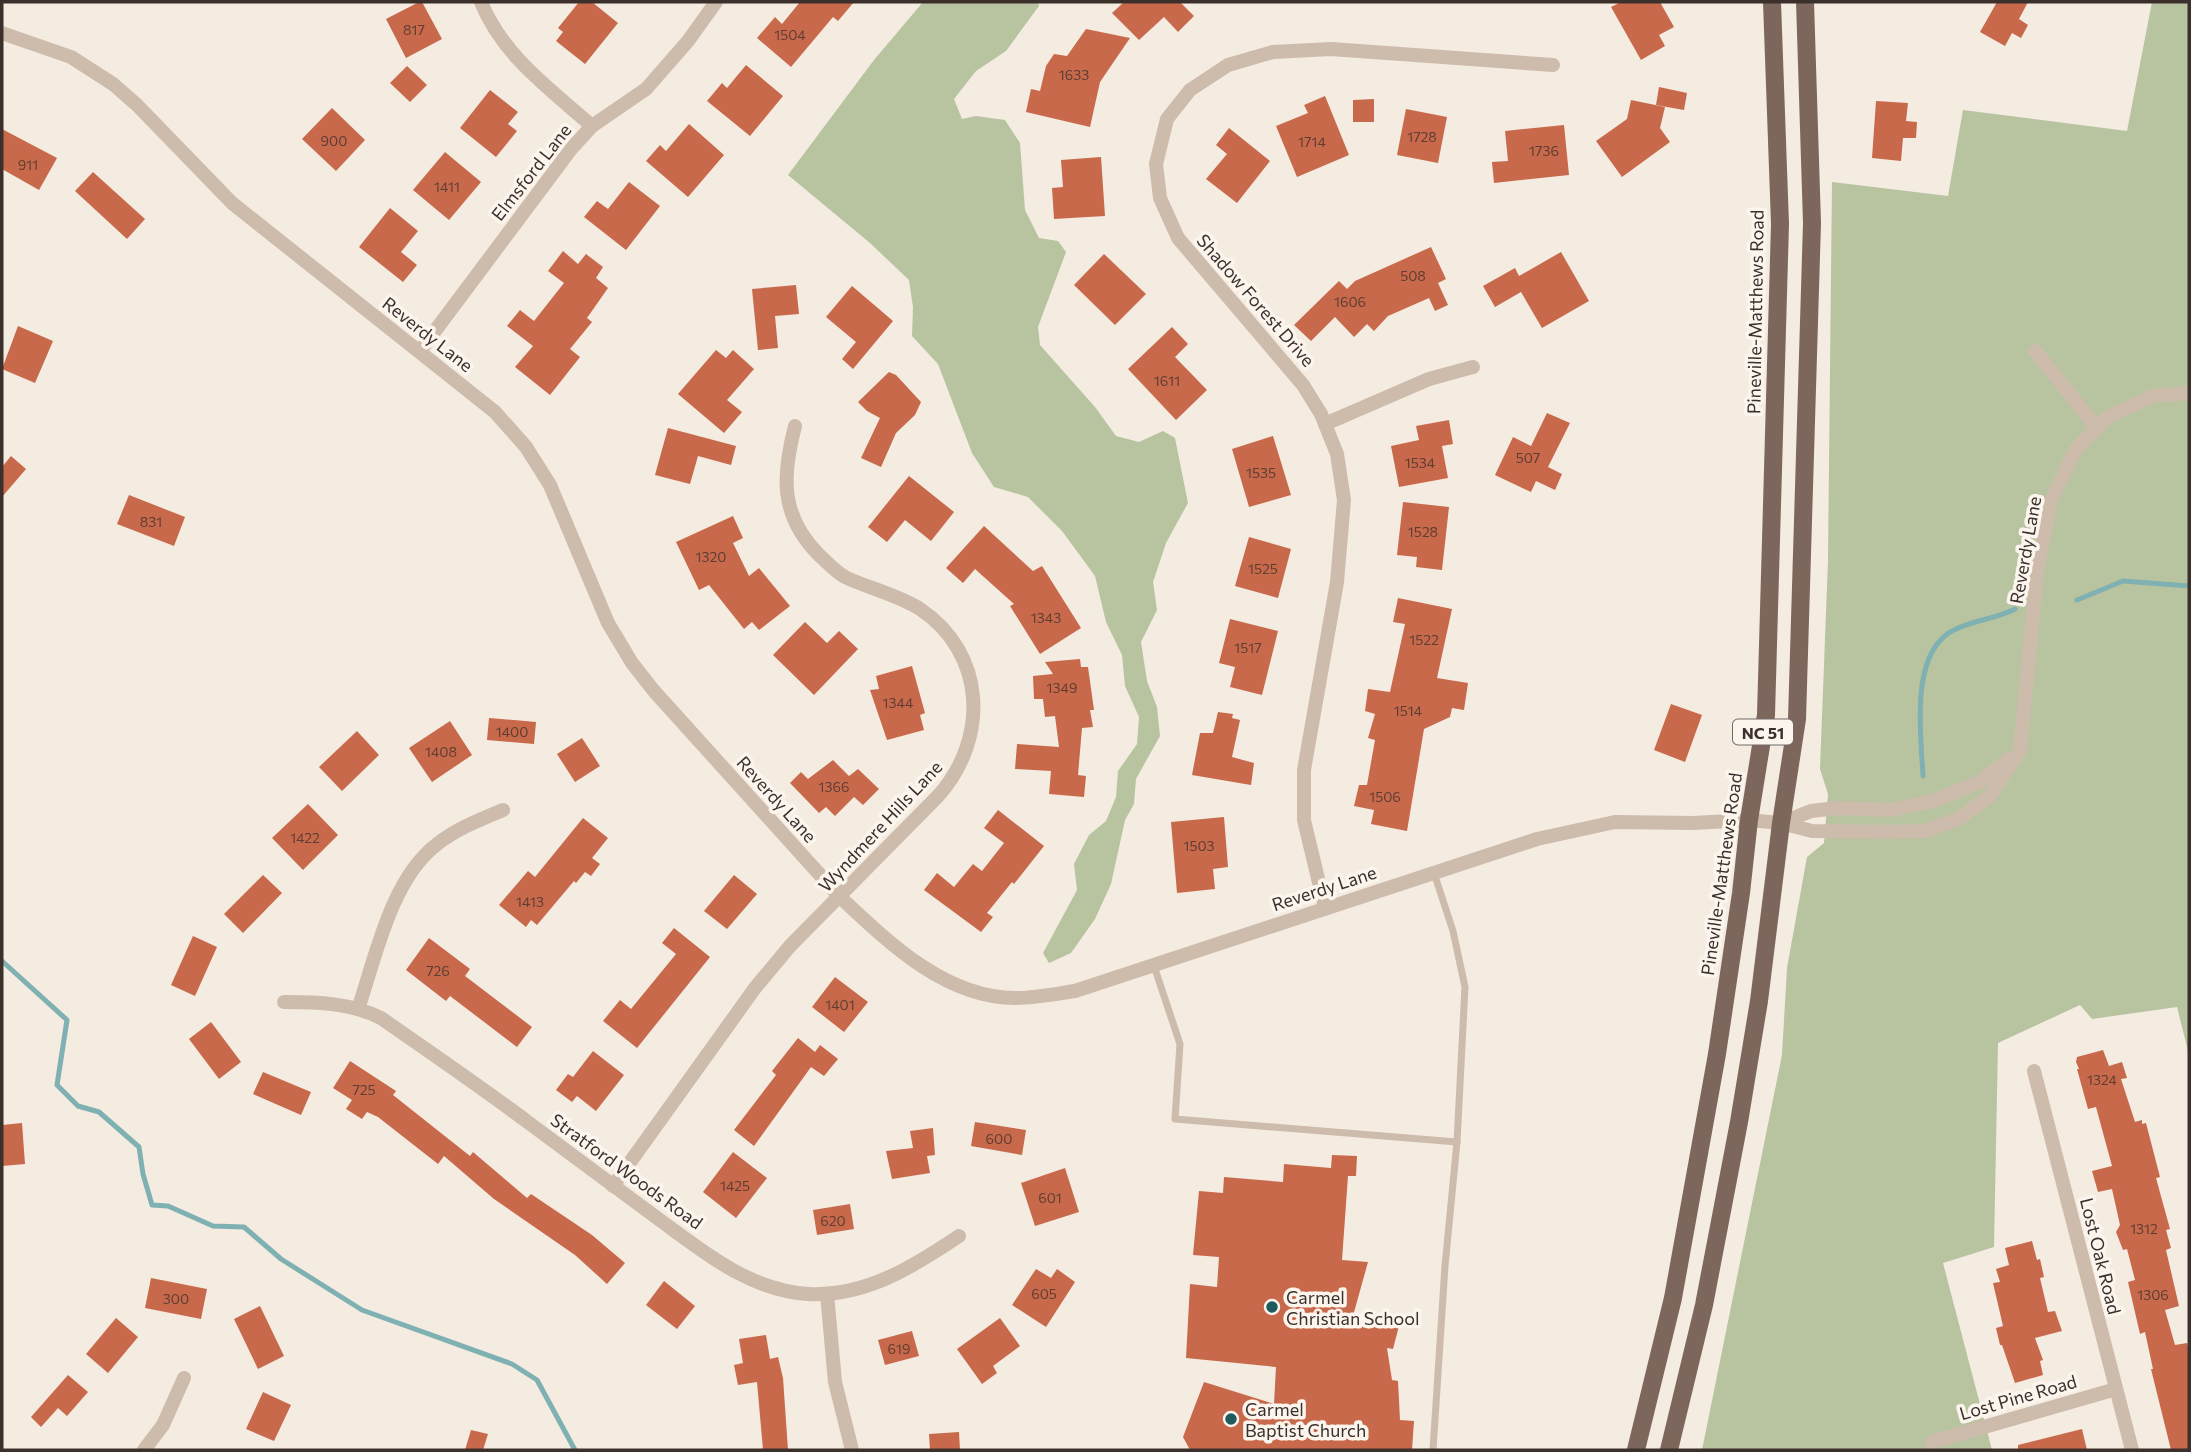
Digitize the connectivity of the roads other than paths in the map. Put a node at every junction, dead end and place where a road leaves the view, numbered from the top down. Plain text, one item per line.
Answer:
1 (481, 2) edge
2 (716, 2) edge
3 (1772, 2) edge
4 (1805, 2) edge
5 (2, 33) edge
6 (1553, 65) dead end
7 (592, 126) junction
8 (420, 351) junction
9 (2035, 351) dead end
10 (1473, 367) dead end
11 (2189, 393) edge
12 (1325, 424) junction
13 (795, 426) dead end
14 (2097, 428) junction
15 (2020, 751) junction
16 (503, 810) dead end
17 (1749, 820) junction
18 (1781, 823) junction
19 (1434, 873) junction
20 (840, 897) junction
21 (1325, 908) junction
22 (1154, 966) junction
23 (284, 1002) dead end
24 (358, 1009) junction
25 (2034, 1070) dead end
26 (1457, 1142) junction
27 (613, 1186) junction
28 (959, 1236) dead end
29 (827, 1294) junction
30 (184, 1378) dead end
31 (2116, 1389) junction
32 (1932, 1442) dead end
33 (144, 1450) edge
34 (852, 1450) edge
35 (1433, 1450) edge
36 (1636, 1450) edge
37 (1669, 1450) edge
38 (2132, 1450) edge

1 - 7 street
2 - 7 street, Elmsford Lane
3 - 17 main road, Pineville-Matthews Road / NC 51
4 - 18 main road, NC 51
5 - 8 street, Reverdy Lane
6 - 12 street, Shadow Forest Drive
7 - 8 street, Elmsford Lane
8 - 20 street, Reverdy Lane
9 - 14 street
10 - 12 street
11 - 14 street, Reverdy Lane
12 - 21 street, Shadow Forest Drive
13 - 20 street, Wyndmere Hills Lane
14 - 15 street, Reverdy Lane
15 - 18 street, Reverdy Lane
15 - 18 street, Reverdy Lane
16 - 24 street
17 - 18 street, Reverdy Lane
17 - 19 street, Reverdy Lane
17 - 36 main road, Pineville-Matthews Road / NC 51
18 - 37 main road, NC 51
19 - 21 street, Reverdy Lane
19 - 26 lane
20 - 22 street, Reverdy Lane
20 - 27 street, Wyndmere Hills Lane
21 - 22 street, Reverdy Lane
22 - 26 lane
23 - 24 street, Stratford Woods Road
24 - 27 street, Stratford Woods Road
25 - 31 street, Lost Oak Road
26 - 35 lane
27 - 29 street, Stratford Woods Road
28 - 29 street, Stratford Woods Road
29 - 34 street
30 - 33 street
31 - 32 street, Lost Pine Road
31 - 38 street, Lost Oak Road

